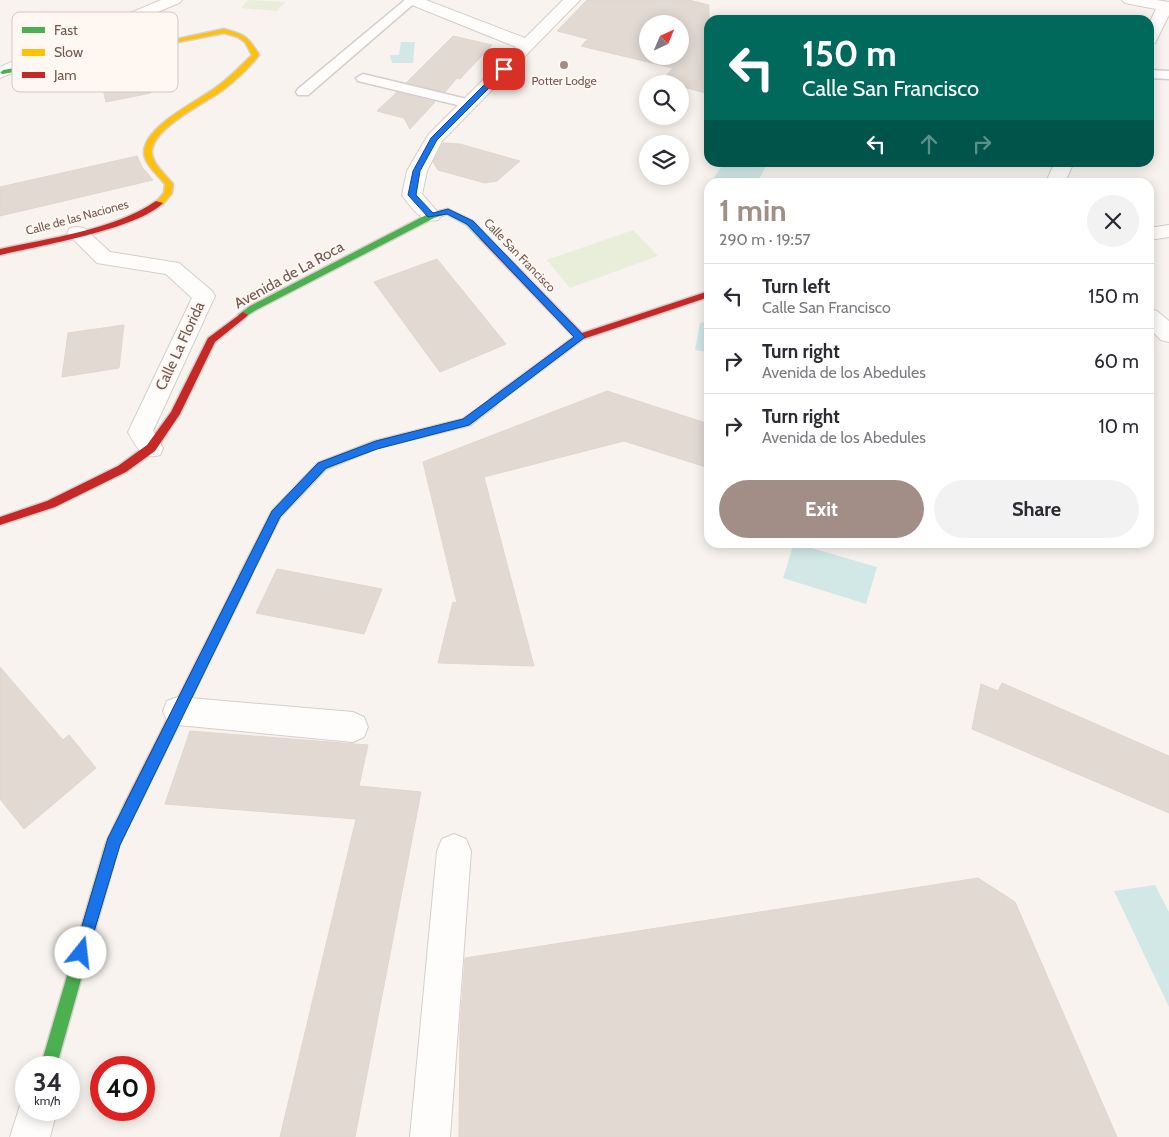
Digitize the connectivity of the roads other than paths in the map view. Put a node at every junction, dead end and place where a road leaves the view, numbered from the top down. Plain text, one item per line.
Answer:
1 (174, 0) edge
2 (412, 0) edge
3 (572, 0) edge
4 (1130, 0) edge
5 (1167, 7) edge
6 (147, 12) edge
7 (1154, 31) edge
8 (178, 41) edge
9 (527, 46) junction
10 (1154, 74) edge
11 (1169, 75) edge
12 (363, 78) dead end
13 (303, 92) dead end
14 (470, 104) junction
15 (431, 216) junction
16 (1169, 231) edge
17 (78, 233) junction
18 (1154, 233) edge
19 (0, 252) edge
20 (704, 296) edge
21 (1154, 320) edge
22 (1169, 334) edge
23 (580, 337) junction
24 (151, 448) junction
25 (0, 521) edge
26 (178, 711) junction
27 (353, 727) dead end
28 (454, 851) dead end
29 (51, 1056) edge
30 (34, 1121) edge
31 (30, 1137) edge
32 (430, 1137) edge

1 - 6 street
2 - 9 street
2 - 13 lane
3 - 9 street
4 - 5 street
5 - 7 street
8 - 17 street, Calle de las Naciones
9 - 14 street
10 - 11 lane
12 - 14 lane
14 - 15 street
15 - 23 street, Calle San Francisco
15 - 24 street, Avenida de La Roca
16 - 18 street
17 - 19 street, Calle de las Naciones
17 - 24 street, Calle La Florida
20 - 23 street
21 - 22 street
23 - 26 street
24 - 25 street, Avenida de La Roca
26 - 27 street
26 - 29 street
28 - 32 street
30 - 31 street

